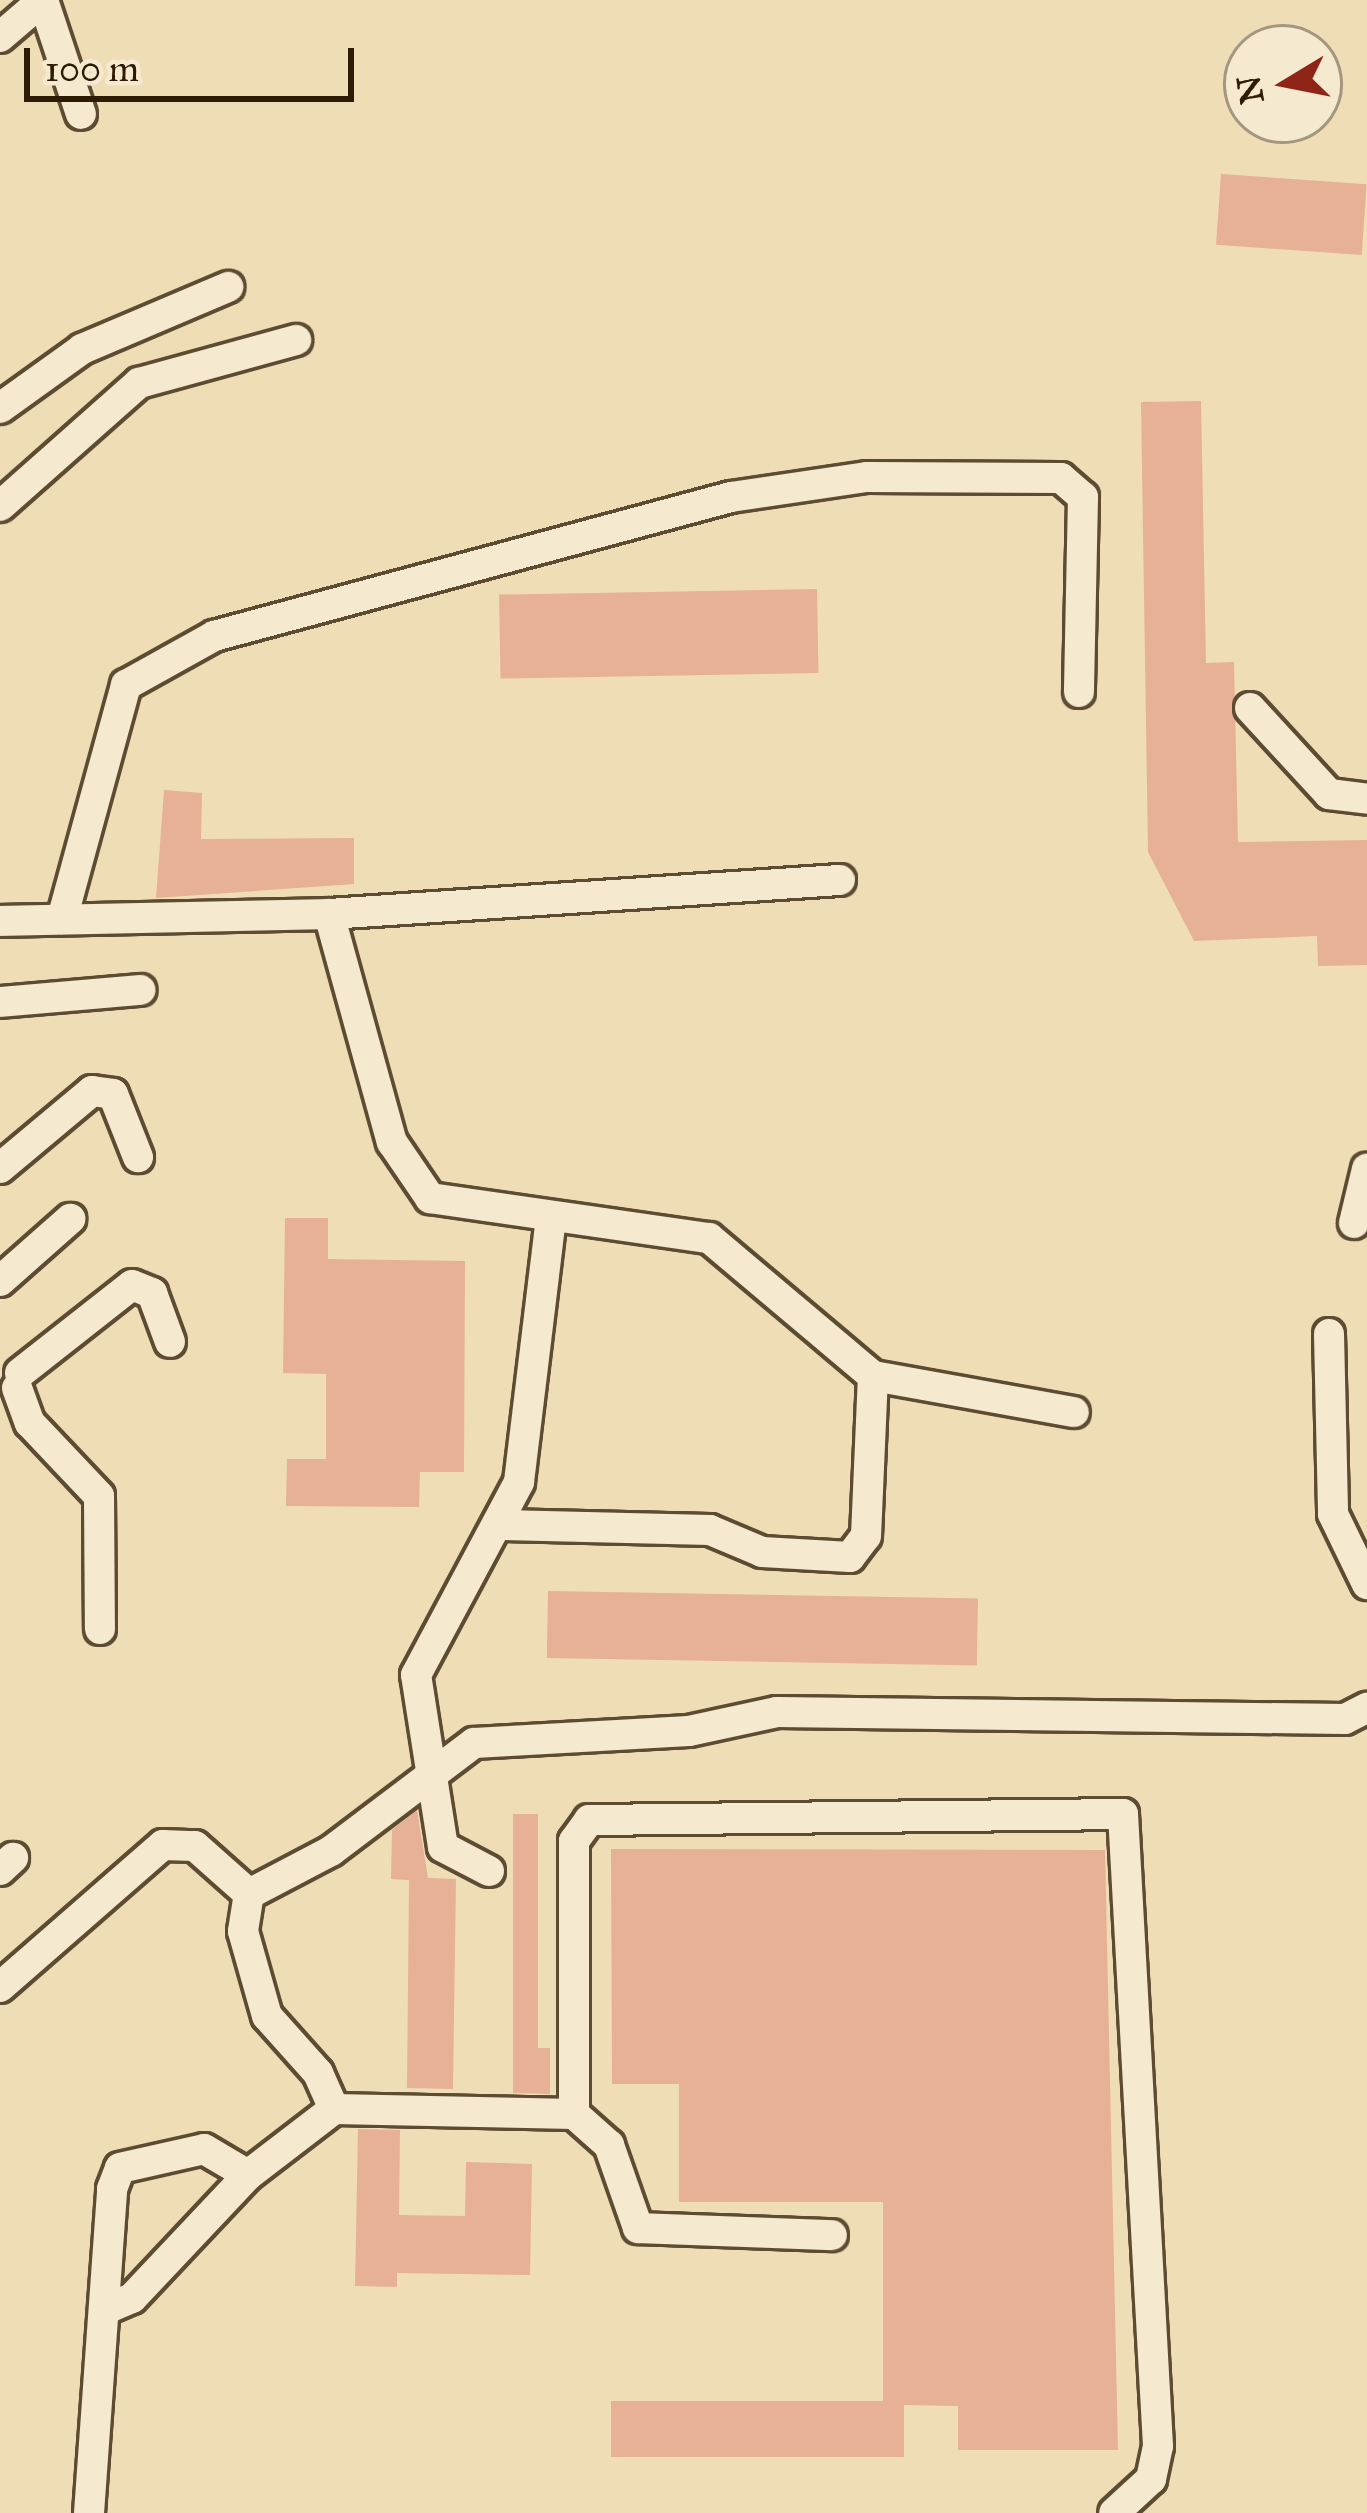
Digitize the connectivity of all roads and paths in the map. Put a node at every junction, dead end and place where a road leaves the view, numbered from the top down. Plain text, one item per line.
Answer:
1 (43, 0) edge
2 (0, 37) edge
3 (82, 115) dead end
4 (228, 287) dead end
5 (296, 340) dead end
6 (0, 409) edge
7 (0, 506) edge
8 (1079, 692) dead end
9 (1250, 708) dead end
10 (1367, 799) edge
11 (840, 880) dead end
12 (329, 914) junction
13 (62, 919) junction
14 (0, 921) edge
15 (140, 990) dead end
16 (0, 1002) edge
17 (138, 1157) dead end
18 (0, 1168) edge
19 (1367, 1169) edge
20 (70, 1219) dead end
21 (551, 1219) junction
22 (1354, 1222) dead end
23 (0, 1281) edge
24 (1329, 1334) dead end
25 (170, 1342) dead end
26 (873, 1376) junction
27 (9, 1377) edge
28 (1074, 1412) dead end
29 (503, 1525) junction
30 (1367, 1584) edge
31 (100, 1629) dead end
32 (1367, 1708) edge
33 (430, 1781) junction
34 (489, 1871) dead end
35 (249, 1894) junction
36 (0, 1987) edge
37 (334, 2109) junction
38 (574, 2114) junction
39 (248, 2175) junction
40 (832, 2235) dead end
41 (106, 2309) junction
42 (89, 2513) edge
43 (1114, 2513) edge

1 - 2 street
1 - 3 street
4 - 6 street
5 - 7 street
8 - 13 street
9 - 10 street
11 - 12 street
12 - 13 street
12 - 21 street
13 - 14 street
15 - 16 street
17 - 18 street
19 - 22 street
20 - 23 street
21 - 26 street
21 - 29 street
24 - 30 street
25 - 27 street
26 - 28 street
26 - 29 street
27 - 31 street
29 - 33 street
32 - 33 street
33 - 34 street
33 - 35 street
35 - 36 street
35 - 37 street
37 - 38 street
37 - 39 street
38 - 40 street
38 - 43 street
39 - 41 street
39 - 41 street
41 - 42 street

